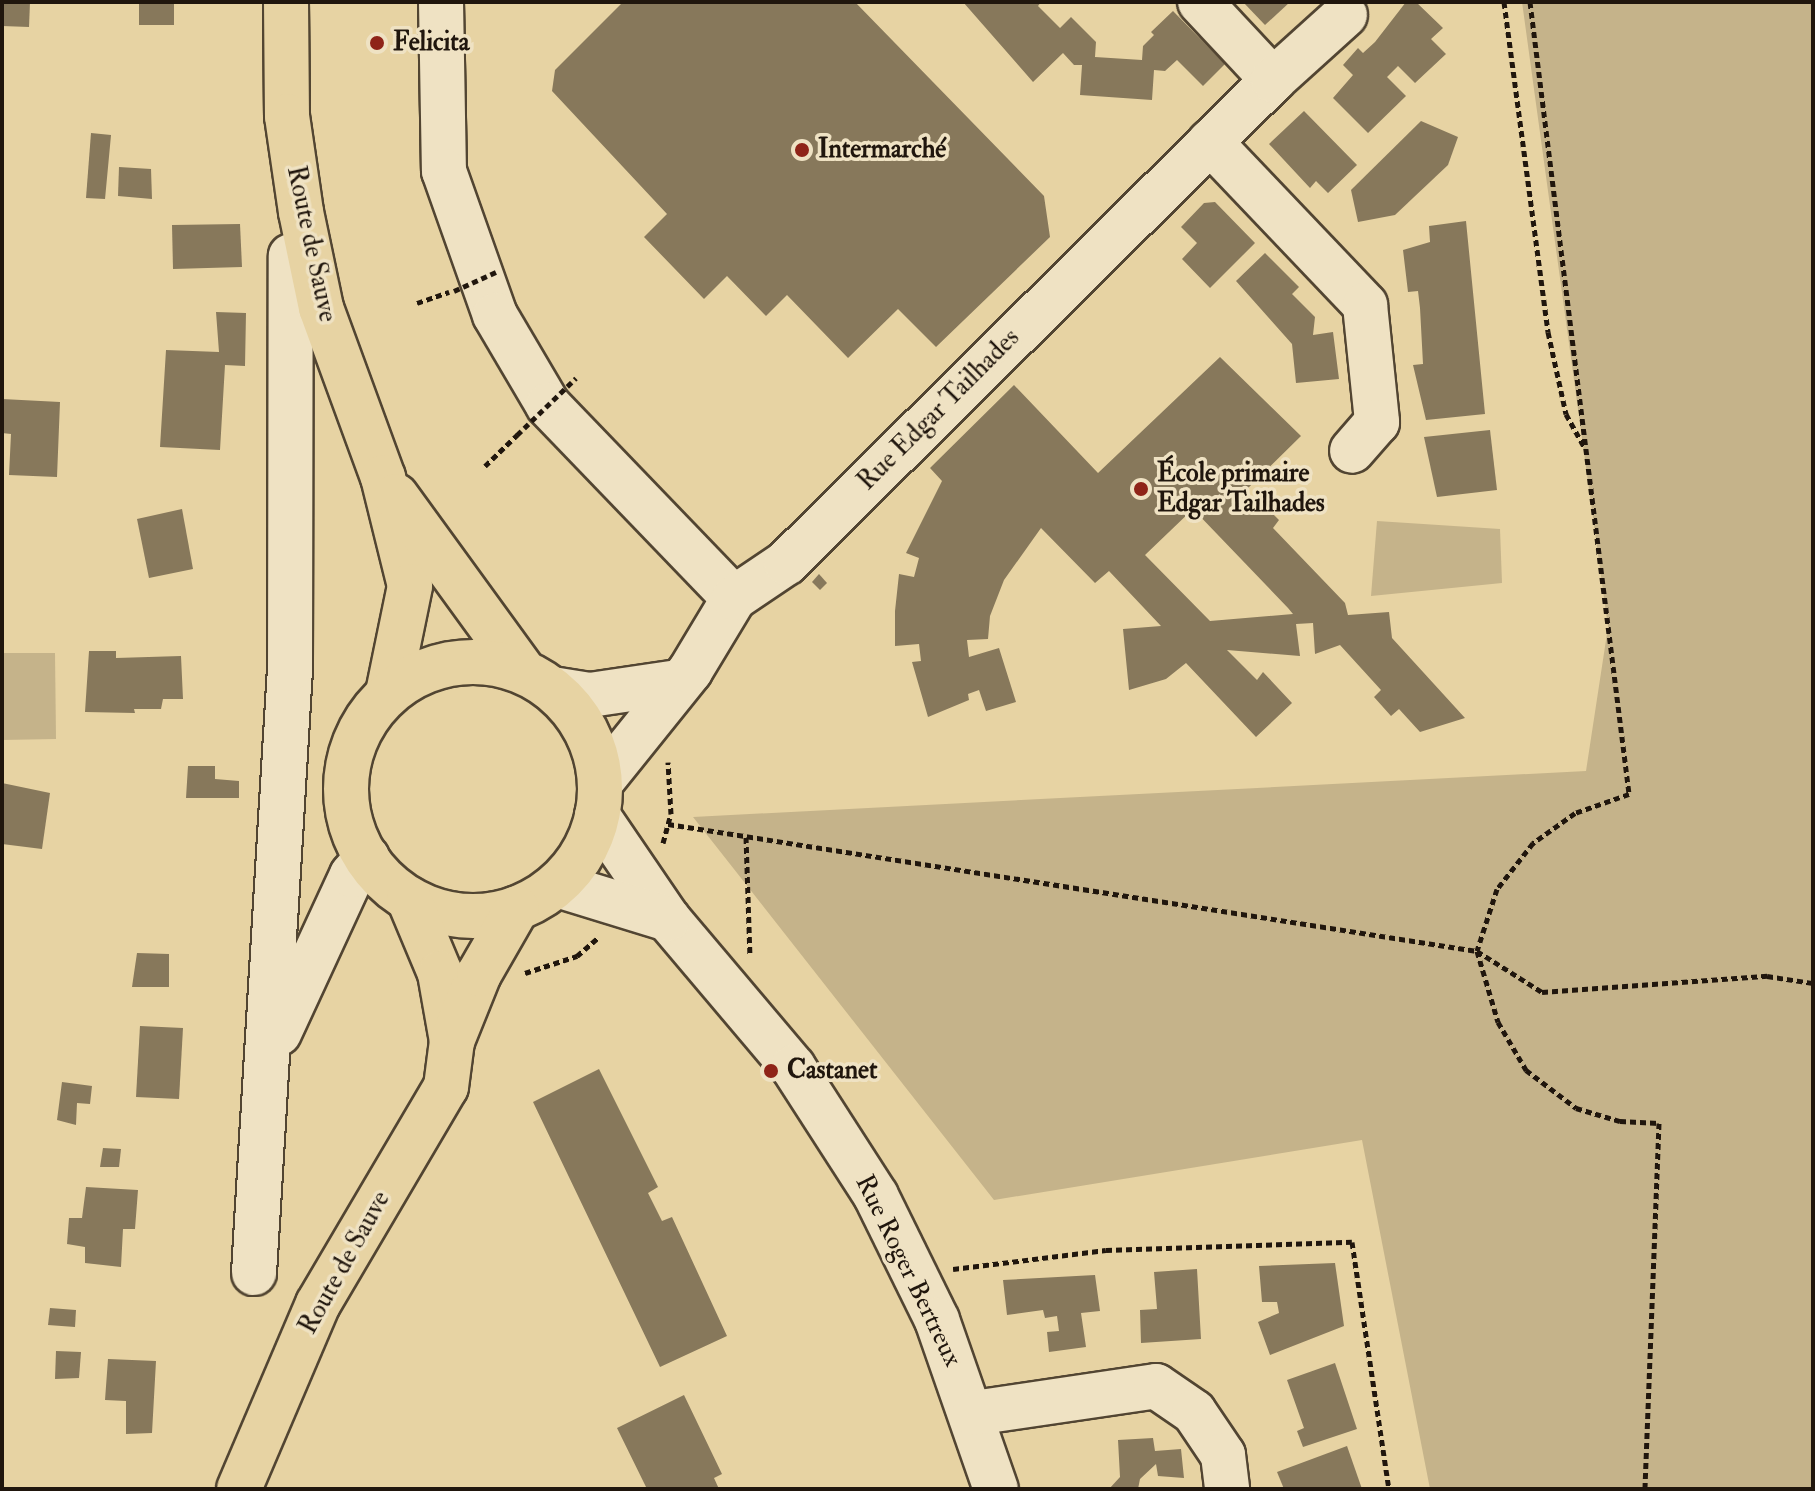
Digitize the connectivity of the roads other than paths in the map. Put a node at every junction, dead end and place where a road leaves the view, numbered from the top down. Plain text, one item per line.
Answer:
1 (286, 2) edge
2 (441, 2) edge
3 (1200, 2) edge
4 (1345, 15) dead end
5 (1273, 80) junction
6 (1210, 142) junction
7 (291, 256) dead end
8 (1352, 451) dead end
9 (383, 477) junction
10 (719, 584) junction
11 (537, 680) junction
12 (678, 682) junction
13 (388, 693) junction
14 (599, 799) junction
15 (367, 858) junction
16 (557, 885) junction
17 (409, 899) junction
18 (517, 908) junction
19 (668, 919) junction
20 (452, 1041) junction
21 (270, 1053) junction
22 (254, 1273) dead end
23 (974, 1413) junction
24 (239, 1489) edge
25 (996, 1489) edge
26 (1227, 1489) edge

1 - 9 main road, Route de Sauve
2 - 10 street
3 - 5 street
4 - 5 street, Rue Edgar Tailhades
5 - 6 street, Rue Edgar Tailhades
6 - 8 street
6 - 10 street, Rue Edgar Tailhades
7 - 21 street
9 - 11 main road, Route de Sauve
9 - 13 main road, Route de Sauve
10 - 12 street, Rue Edgar Tailhades
11 - 12 street
11 - 13 main road
11 - 14 main road
12 - 14 street, Rue Edgar Tailhades
13 - 15 main road
14 - 16 main road
14 - 19 street, Rue Roger Bertreux
15 - 17 main road
15 - 21 street
16 - 18 main road
16 - 19 street
17 - 18 main road
17 - 20 main road, Route de Sauve
18 - 20 main road, Route de Sauve
19 - 23 street, Rue Roger Bertreux
20 - 24 main road, Route de Sauve
21 - 22 street
23 - 25 street, Rue Roger Bertreux
23 - 26 street

